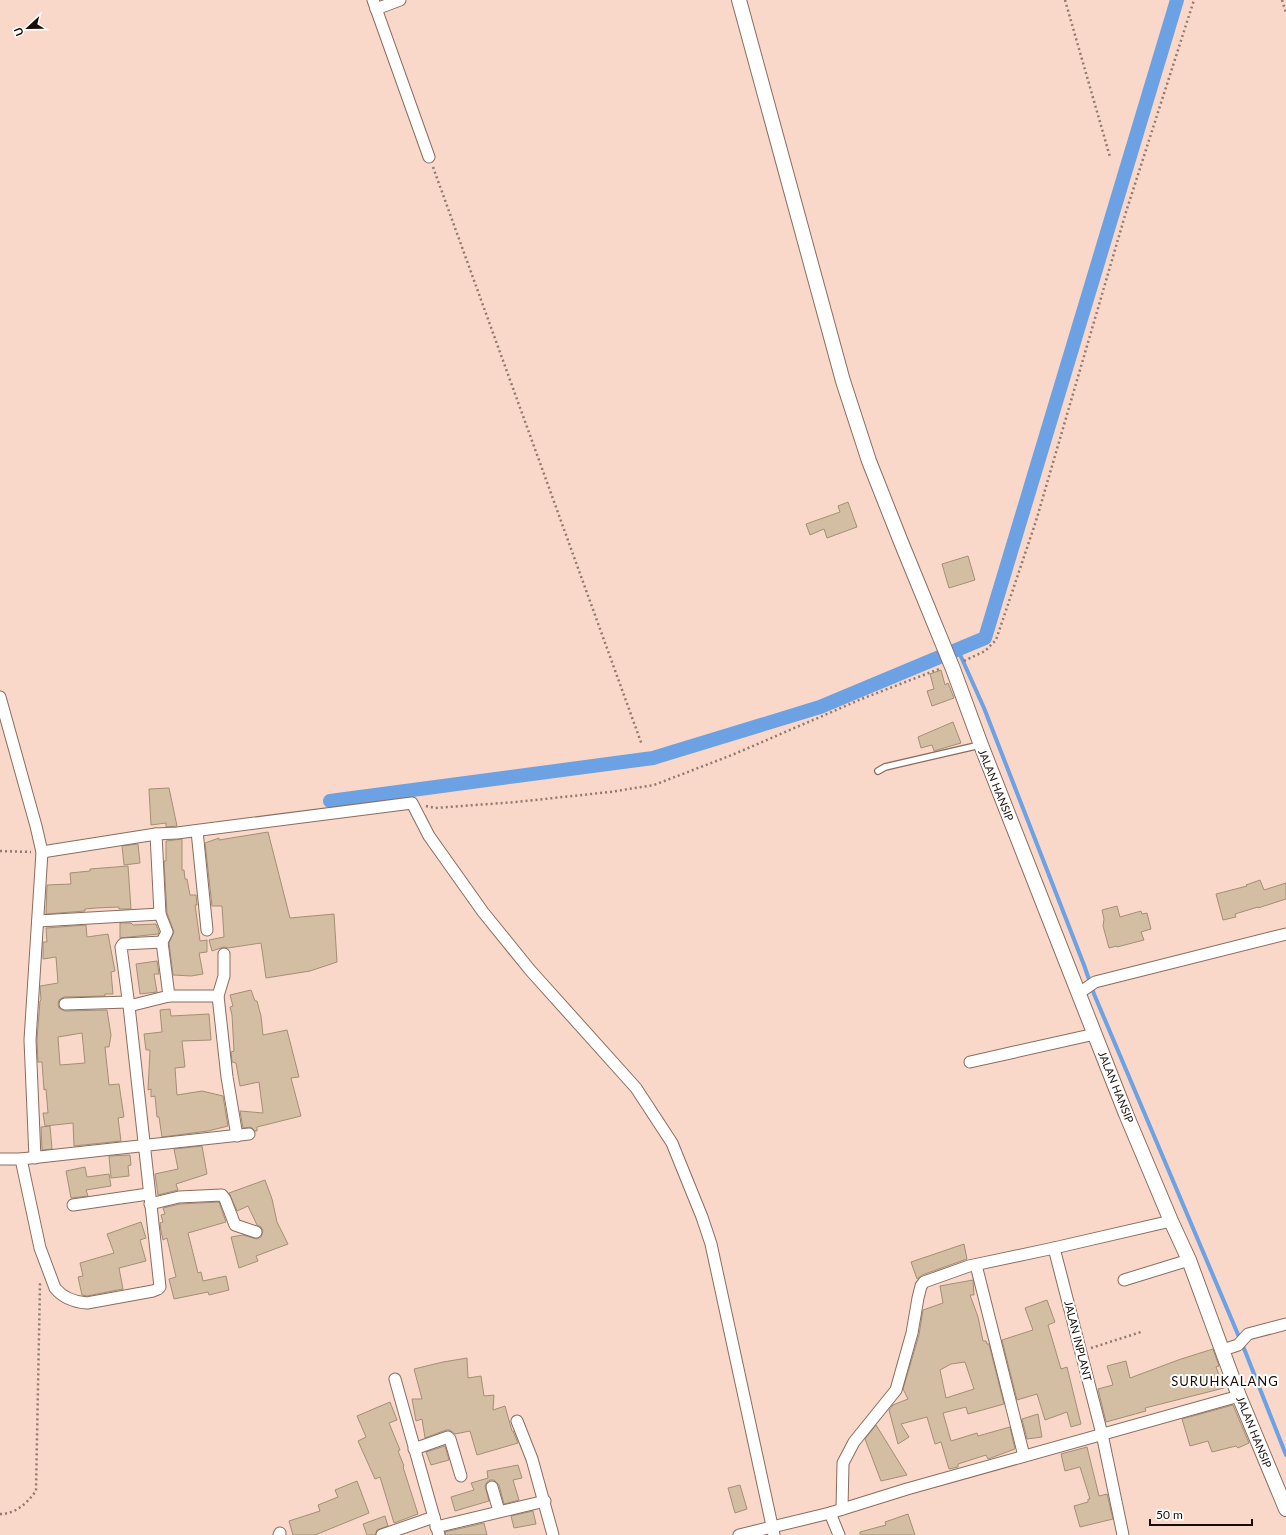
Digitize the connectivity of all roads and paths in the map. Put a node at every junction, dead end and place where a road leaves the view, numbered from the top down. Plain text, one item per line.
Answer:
1 (400, 0) edge
2 (739, 0) edge
3 (1065, 0) edge
4 (1194, 0) edge
5 (1282, 0) edge
6 (375, 4) edge
7 (1286, 13) edge
8 (429, 157) joint
9 (1110, 157) dead end
10 (972, 657) dead end
11 (952, 666) junction
12 (0, 697) edge
13 (642, 745) dead end
14 (981, 745) junction
15 (878, 771) dead end
16 (406, 804) junction
17 (197, 831) junction
18 (156, 834) junction
19 (42, 850) junction
20 (0, 852) edge
21 (160, 914) junction
22 (38, 921) junction
23 (207, 930) dead end
24 (1286, 934) edge
25 (162, 942) junction
26 (224, 954) dead end
27 (1081, 990) junction
28 (169, 996) junction
29 (218, 996) junction
30 (65, 1004) dead end
31 (129, 1004) junction
32 (1095, 1034) junction
33 (970, 1062) dead end
34 (249, 1134) dead end
35 (237, 1136) junction
36 (144, 1147) junction
37 (35, 1158) junction
38 (0, 1159) edge
39 (21, 1159) junction
40 (149, 1199) junction
41 (73, 1205) dead end
42 (1171, 1221) junction
43 (256, 1232) dead end
44 (1054, 1248) junction
45 (1189, 1260) junction
46 (976, 1265) junction
47 (40, 1280) dead end
48 (1124, 1280) dead end
49 (1286, 1324) edge
50 (1141, 1332) dead end
51 (1223, 1350) junction
52 (1080, 1352) junction
53 (395, 1379) dead end
54 (1240, 1396) junction
55 (517, 1421) dead end
56 (1102, 1434) junction
57 (414, 1449) junction
58 (1024, 1456) junction
59 (461, 1476) dead end
60 (492, 1486) dead end
61 (544, 1501) junction
62 (842, 1509) junction
63 (1286, 1509) edge
64 (499, 1511) junction
65 (830, 1513) junction
66 (0, 1514) edge
67 (436, 1526) edge
68 (773, 1531) edge
69 (382, 1535) edge
70 (553, 1535) edge
71 (739, 1535) edge
72 (839, 1535) edge
73 (1123, 1535) edge

1 - 6 street
2 - 11 street, JALAN HANSIP
3 - 9 path
4 - 10 path
5 - 7 path
6 - 8 street
8 - 13 path
11 - 14 street, JALAN HANSIP
11 - 16 path
12 - 19 street
14 - 15 lane
14 - 27 street, JALAN HANSIP
16 - 17 street
16 - 68 street
17 - 18 street
17 - 23 street
18 - 19 street
18 - 21 street
19 - 20 path
19 - 22 street
21 - 22 street
21 - 25 street
22 - 37 street
24 - 27 street
25 - 28 street
25 - 31 street
26 - 29 street
27 - 32 street, JALAN HANSIP
28 - 29 street
28 - 31 street
29 - 35 street
30 - 31 street
31 - 36 street
32 - 33 street
32 - 42 street, JALAN HANSIP
34 - 35 street
35 - 36 street
36 - 37 street
36 - 40 street
37 - 39 street
38 - 39 street
39 - 40 street
40 - 41 street
40 - 43 street
42 - 44 street
42 - 45 street, JALAN HANSIP
44 - 46 street
44 - 52 street, JALAN INPLANT
45 - 48 street
45 - 51 street, JALAN HANSIP
46 - 58 street
46 - 62 street
47 - 66 path
49 - 51 street
50 - 52 path
51 - 54 street, JALAN HANSIP
52 - 56 street, JALAN INPLANT
53 - 57 street
54 - 56 street
54 - 63 street, JALAN HANSIP
55 - 61 street
56 - 58 street
56 - 73 street, JALAN INPLANT
57 - 59 street
57 - 67 street
58 - 62 street
60 - 64 street
61 - 64 street
61 - 70 street
62 - 65 street
64 - 67 street
65 - 68 street
65 - 72 street
67 - 69 street
68 - 71 street

